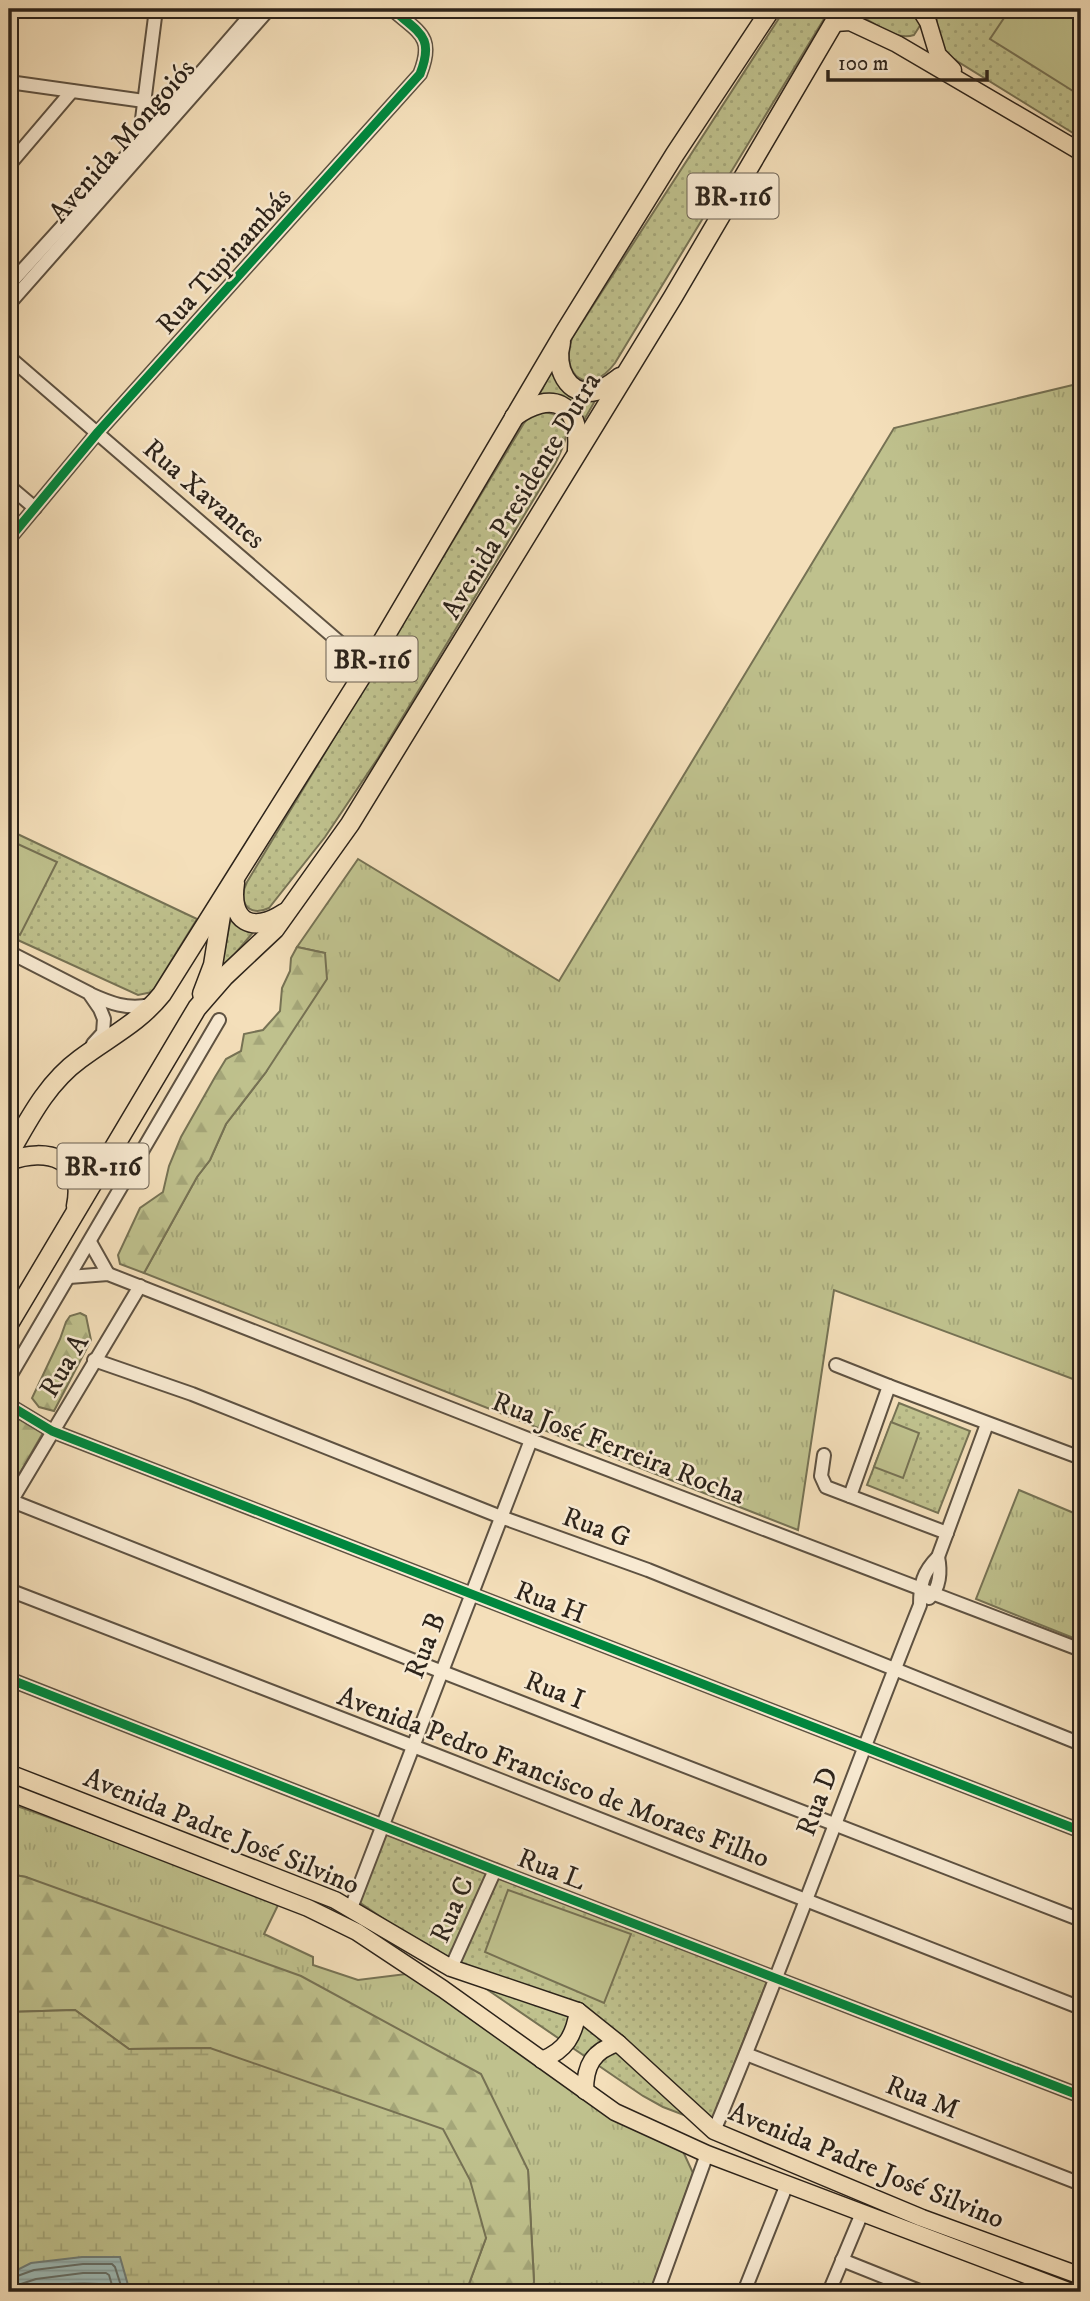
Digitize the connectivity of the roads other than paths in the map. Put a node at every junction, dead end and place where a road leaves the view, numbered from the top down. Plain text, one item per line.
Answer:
1 (156, 9) edge
2 (256, 9) edge
3 (270, 9) edge
4 (392, 9) edge
5 (765, 13) edge
6 (926, 13) edge
7 (839, 16) edge
8 (897, 44) junction
9 (9, 82) edge
10 (966, 85) junction
11 (72, 91) junction
12 (144, 101) junction
13 (147, 141) junction
14 (1081, 152) edge
15 (9, 165) edge
16 (9, 285) edge
17 (9, 304) edge
18 (564, 333) junction
19 (9, 357) edge
20 (628, 368) junction
21 (513, 418) junction
22 (98, 432) junction
23 (576, 453) junction
24 (9, 486) edge
25 (35, 508) junction
26 (9, 539) edge
27 (367, 666) junction
28 (236, 876) junction
29 (223, 896) junction
30 (289, 910) junction
31 (11, 957) edge
32 (89, 993) junction
33 (153, 1005) junction
34 (197, 1008) junction
35 (219, 1020) dead end
36 (79, 1060) junction
37 (9, 1154) edge
38 (9, 1161) edge
39 (75, 1213) junction
40 (90, 1242) junction
41 (108, 1273) junction
42 (69, 1277) junction
43 (140, 1286) junction
44 (9, 1324) edge
45 (94, 1360) junction
46 (836, 1365) dead end
47 (9, 1378) edge
48 (889, 1386) junction
49 (9, 1405) edge
50 (988, 1423) junction
51 (52, 1432) junction
52 (531, 1440) junction
53 (824, 1455) dead end
54 (1081, 1458) edge
55 (850, 1496) junction
56 (10, 1503) edge
57 (500, 1517) junction
58 (947, 1533) junction
59 (939, 1557) junction
60 (920, 1588) junction
61 (9, 1590) edge
62 (470, 1594) junction
63 (935, 1594) junction
64 (920, 1605) junction
65 (1081, 1650) edge
66 (894, 1670) junction
67 (440, 1671) junction
68 (9, 1679) edge
69 (1081, 1744) edge
70 (413, 1747) junction
71 (863, 1747) junction
72 (9, 1773) edge
73 (9, 1791) edge
74 (833, 1824) junction
75 (383, 1825) junction
76 (1081, 1831) edge
77 (495, 1870) junction
78 (805, 1900) junction
79 (351, 1908) junction
80 (1081, 1920) edge
81 (451, 1968) junction
82 (776, 1977) junction
83 (1081, 2008) edge
84 (578, 2011) junction
85 (618, 2043) junction
86 (747, 2054) junction
87 (542, 2060) junction
88 (585, 2091) junction
89 (1081, 2096) edge
90 (714, 2131) junction
91 (706, 2154) junction
92 (787, 2184) junction
93 (1081, 2184) edge
94 (862, 2213) junction
95 (842, 2260) junction
96 (1081, 2276) edge
97 (657, 2292) edge
98 (744, 2292) edge
99 (830, 2292) edge
100 (922, 2292) edge
101 (1071, 2292) edge

1 - 12 street
2 - 13 street, Avenida Mongoiós
3 - 13 street, Avenida Mongoiós
4 - 22 street, Rua Tupinambás
5 - 18 highway, Avenida Presidente Dutra / BR-116
6 - 8 main road
6 - 10 main road
7 - 8 main road
7 - 20 highway, Avenida Presidente Dutra / BR-116
8 - 10 main road
9 - 11 street
10 - 14 main road
11 - 12 street
11 - 15 street
12 - 13 street
13 - 16 street, Avenida Mongoiós
13 - 17 street, Avenida Mongoiós
18 - 20 highway
18 - 21 highway, Avenida Presidente Dutra / BR-116
19 - 22 street, Rua Xavantes
20 - 23 highway, Avenida Presidente Dutra / BR-116
21 - 23 highway
21 - 27 highway, Avenida Presidente Dutra / BR-116
22 - 25 street, Rua Tupinambás
22 - 27 street, Rua Xavantes
23 - 30 highway, Avenida Presidente Dutra / BR-116
24 - 25 street
25 - 26 street, Rua Tupinambás
27 - 28 highway, Avenida Presidente Dutra / BR-116
28 - 29 highway, Avenida Presidente Dutra / BR-116
28 - 30 highway
29 - 33 highway
29 - 34 highway, Avenida Presidente Dutra / BR-116
30 - 34 highway, Avenida Presidente Dutra / BR-116
31 - 32 street
32 - 33 street
32 - 36 street
33 - 36 highway
34 - 39 highway, Avenida Presidente Dutra / BR-116
35 - 40 street
36 - 37 highway
38 - 39 highway
39 - 44 highway, Avenida Presidente Dutra / BR-116
40 - 41 street
40 - 42 street
41 - 42 street
41 - 43 street, Rua José Ferreira Rocha
42 - 47 street
43 - 45 street, Rua A
43 - 52 street, Rua José Ferreira Rocha
45 - 51 street, Rua A
45 - 57 street, Rua G
46 - 48 street
48 - 50 street
48 - 55 street
49 - 51 street, Rua H
50 - 54 street
50 - 58 street
51 - 56 street, Rua A
51 - 62 street, Rua H
52 - 57 street, Rua B
52 - 60 street, Rua José Ferreira Rocha
53 - 55 street
55 - 58 street
56 - 67 street, Rua I
57 - 62 street, Rua B
57 - 66 street, Rua G
58 - 59 street
59 - 60 street
59 - 63 street
60 - 63 street, Rua José Ferreira Rocha
60 - 64 street, Rua D
61 - 70 street, Avenida Pedro Francisco de Moraes Filho
62 - 67 street, Rua B
62 - 71 street, Rua H
63 - 64 street
63 - 65 street, Rua José Ferreira Rocha
64 - 66 street, Rua D
66 - 69 street, Rua G
66 - 71 street, Rua D
67 - 70 street, Rua B
67 - 74 street, Rua I
68 - 75 street, Rua L
70 - 75 street, Rua B
70 - 78 street, Avenida Pedro Francisco de Moraes Filho
71 - 74 street, Rua D
71 - 76 street, Rua H
72 - 79 main road, Avenida Padre José Silvino
73 - 87 main road, Avenida Padre José Silvino
74 - 78 street, Rua D
74 - 80 street, Rua I
75 - 77 street, Rua L
75 - 79 street, Rua B
77 - 81 street, Rua C
77 - 82 street, Rua L
78 - 82 street, Rua D
78 - 83 street, Avenida Pedro Francisco de Moraes Filho
79 - 81 main road, Avenida Padre José Silvino
81 - 84 main road, Avenida Padre José Silvino
82 - 86 street, Rua D
82 - 89 street, Rua L
84 - 85 main road, Avenida Padre José Silvino
84 - 87 main road
85 - 88 main road
85 - 90 main road, Avenida Padre José Silvino
86 - 90 street, Rua D
86 - 93 street, Rua M
87 - 88 main road, Avenida Padre José Silvino
88 - 91 main road, Avenida Padre José Silvino
90 - 96 main road, Avenida Padre José Silvino
91 - 92 main road, Avenida Padre José Silvino
91 - 97 street
92 - 94 main road, Avenida Padre José Silvino
92 - 98 street
94 - 95 street
94 - 101 main road, Avenida Padre José Silvino
95 - 99 street
95 - 100 street

